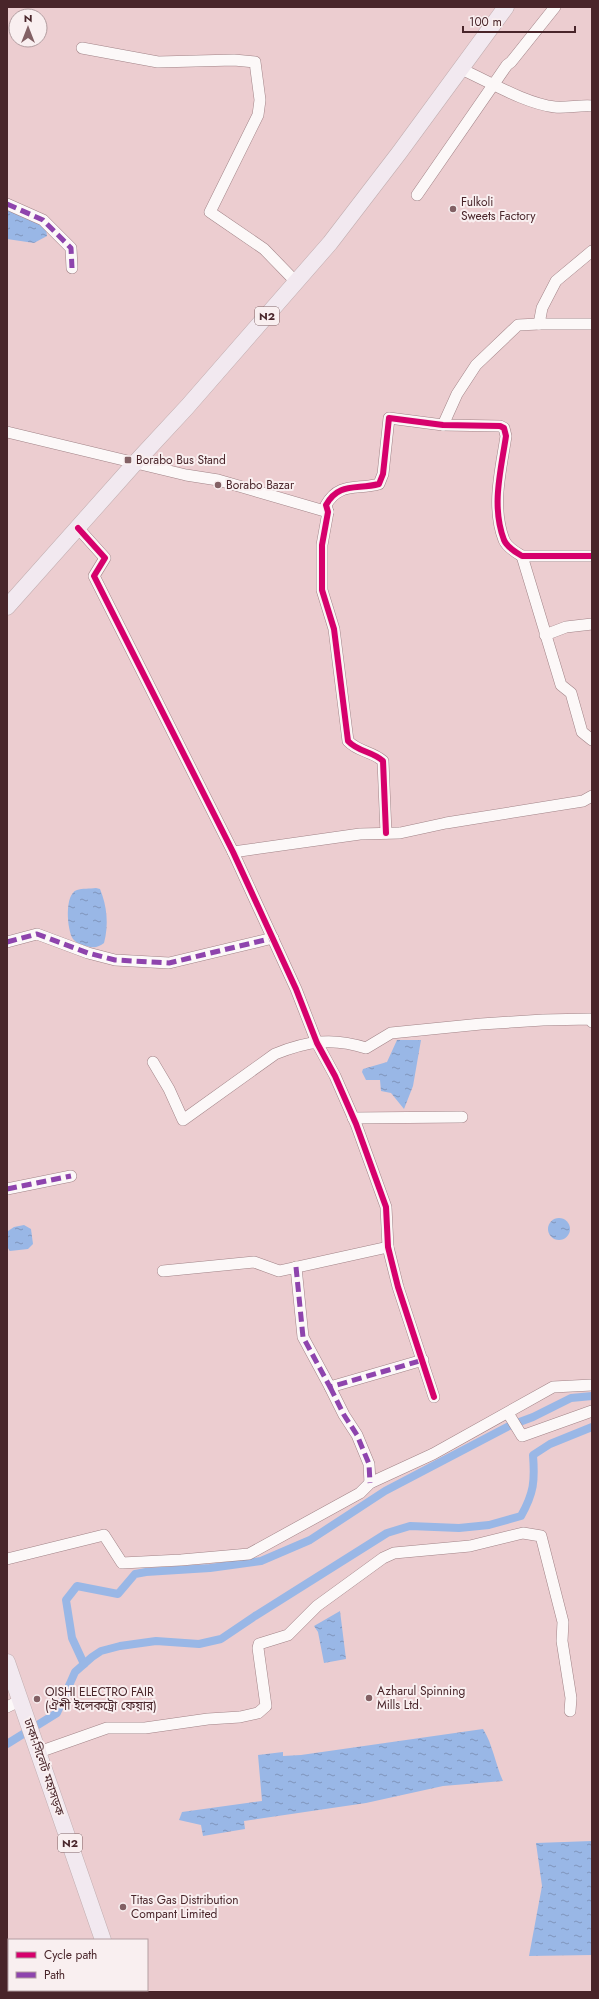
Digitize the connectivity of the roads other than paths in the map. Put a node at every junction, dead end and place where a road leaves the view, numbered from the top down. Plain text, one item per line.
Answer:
1 (506, 7) edge
2 (554, 7) edge
3 (82, 48) dead end
4 (461, 69) junction
5 (494, 84) junction
6 (592, 106) edge
7 (417, 195) dead end
8 (7, 204) edge
9 (592, 251) edge
10 (72, 268) dead end
11 (296, 282) junction
12 (539, 324) junction
13 (592, 324) edge
14 (443, 425) junction
15 (7, 432) edge
16 (136, 462) junction
17 (328, 512) junction
18 (78, 528) junction
19 (522, 556) junction
20 (592, 556) edge
21 (7, 607) edge
22 (592, 624) edge
23 (545, 635) junction
24 (592, 740) edge
25 (592, 796) edge
26 (386, 833) junction
27 (233, 852) junction
28 (273, 938) junction
29 (7, 942) edge
30 (592, 1022) edge
31 (317, 1043) junction
32 (153, 1062) dead end
33 (462, 1117) dead end
34 (353, 1118) junction
35 (71, 1176) dead end
36 (7, 1189) edge
37 (388, 1247) junction
38 (296, 1267) junction
39 (163, 1271) dead end
40 (423, 1360) junction
41 (592, 1385) edge
42 (330, 1387) junction
43 (434, 1398) dead end
44 (592, 1411) edge
45 (509, 1413) junction
46 (370, 1483) junction
47 (7, 1559) edge
48 (7, 1662) edge
49 (14, 1703) edge
50 (570, 1711) dead end
51 (38, 1749) junction
52 (102, 1939) edge

1 - 4 highway, N2
2 - 5 street
3 - 11 street
4 - 5 street
4 - 11 highway, N2
5 - 6 street
5 - 7 street
8 - 10 street
9 - 12 street
11 - 16 highway, N2
12 - 13 street
12 - 14 street
14 - 17 street
14 - 19 street
15 - 16 street
16 - 17 street
16 - 18 highway, N2
17 - 26 street
18 - 21 highway, N2
18 - 27 street
19 - 20 street
19 - 23 street
22 - 23 street
23 - 24 street
25 - 26 street
26 - 27 street
27 - 28 street
28 - 29 street
28 - 31 street
30 - 31 street
31 - 32 street
31 - 34 street
33 - 34 street
34 - 37 street
35 - 36 street
37 - 38 street
37 - 40 street
38 - 39 street
38 - 42 street
40 - 42 street
40 - 43 street
41 - 45 street
42 - 46 street
44 - 45 street
45 - 46 street
46 - 47 street
48 - 49 highway, ঢাকা-সিলেট মহাসড়ক / N2
49 - 51 highway, ঢাকা-সিলেট মহাসড়ক / N2
50 - 51 street
51 - 52 highway, ঢাকা-সিলেট মহাসড়ক / N2

